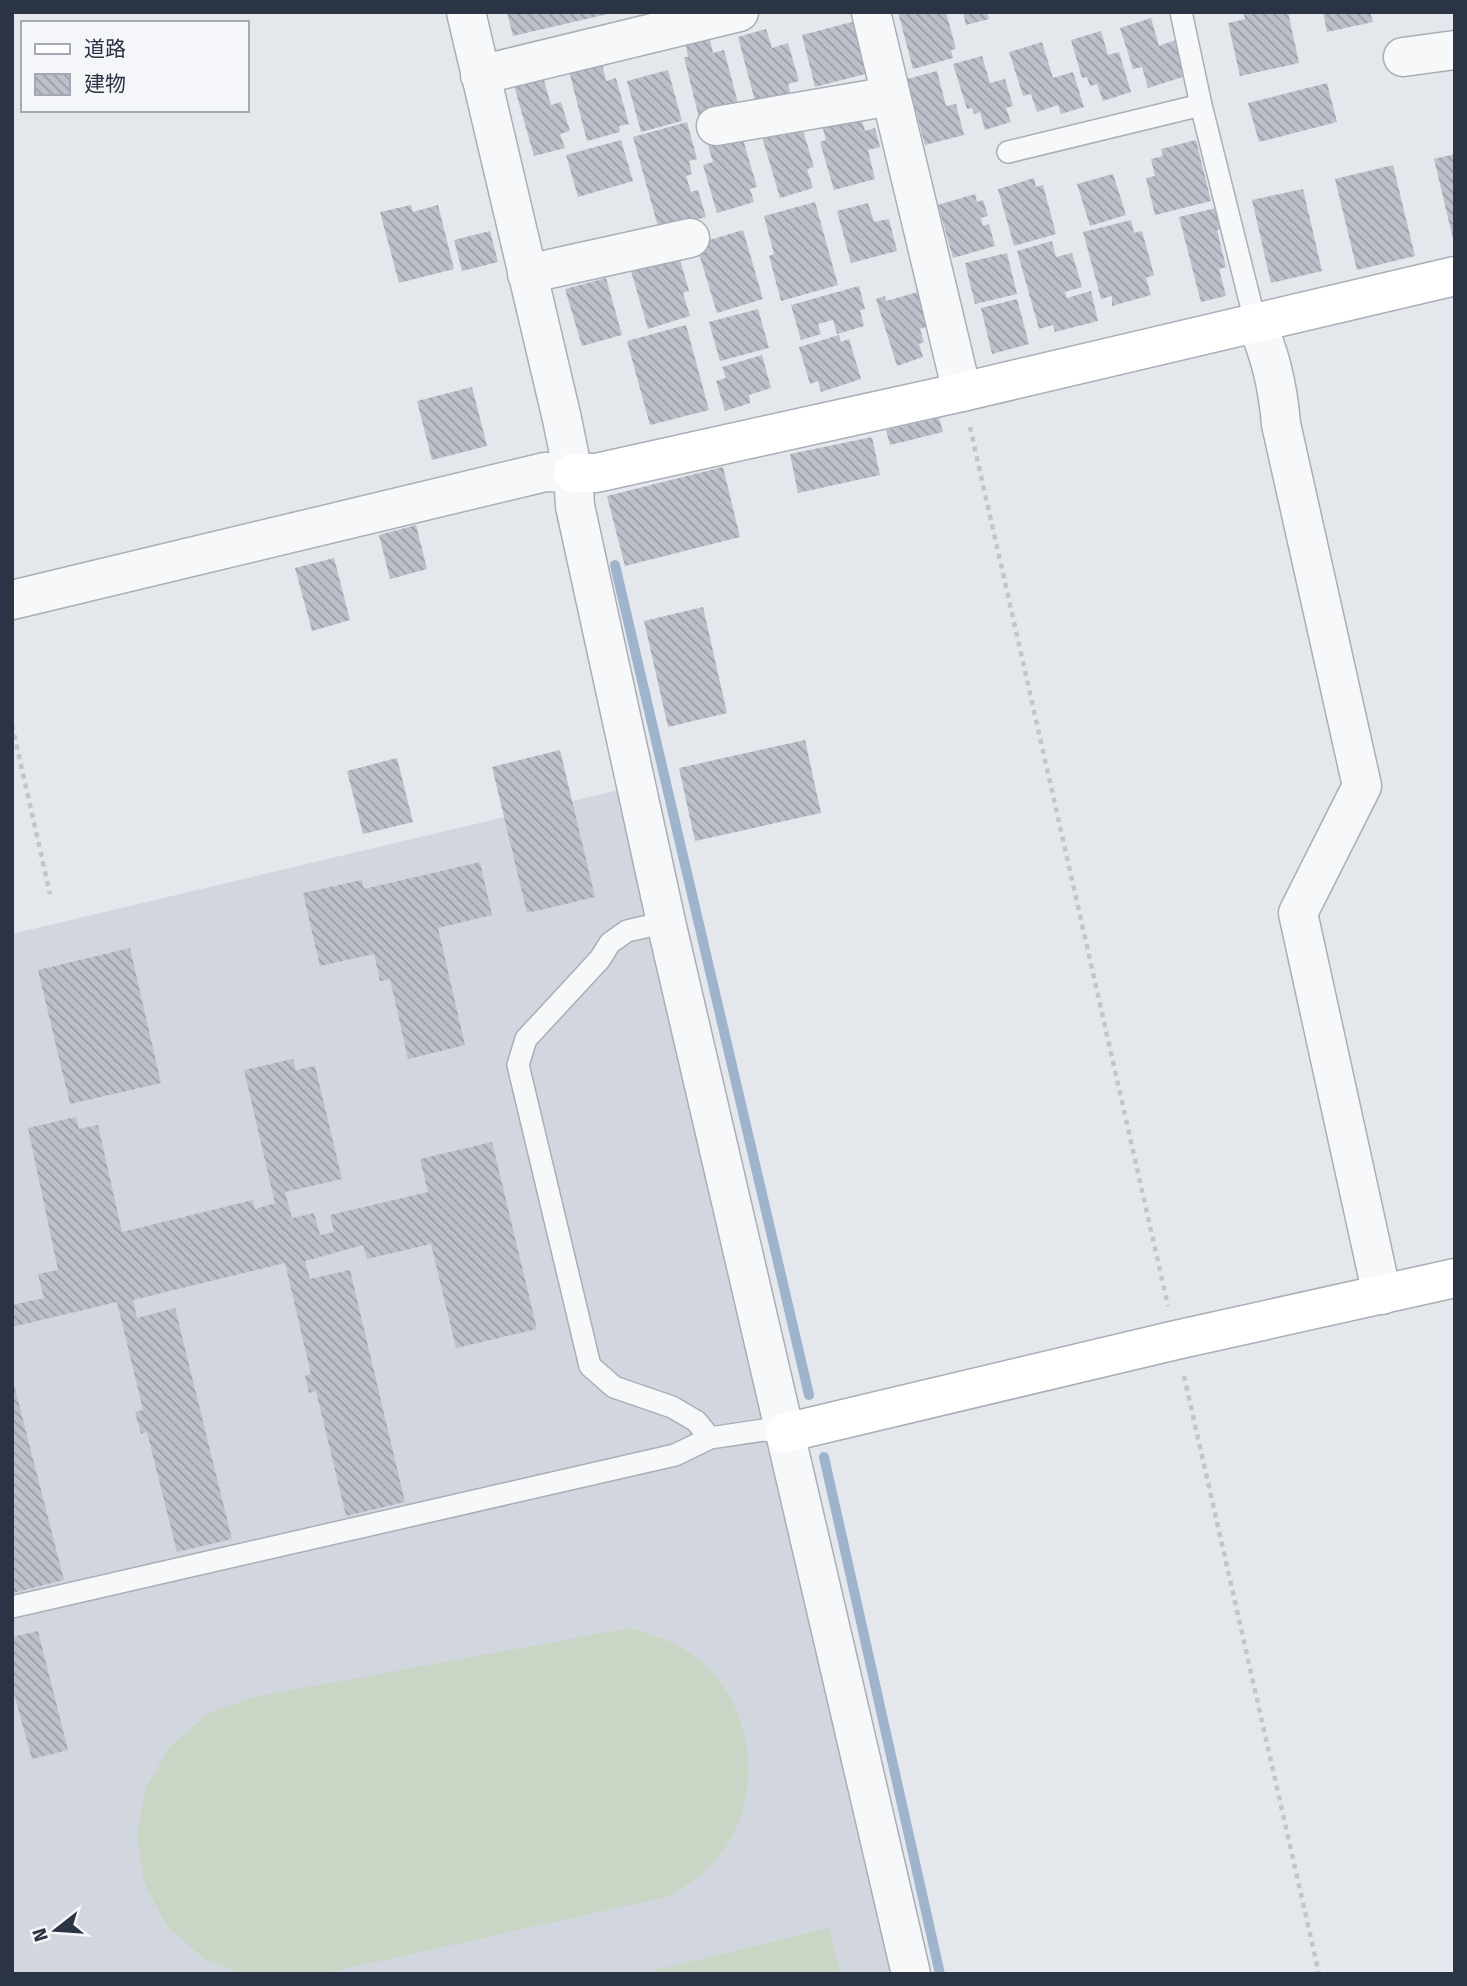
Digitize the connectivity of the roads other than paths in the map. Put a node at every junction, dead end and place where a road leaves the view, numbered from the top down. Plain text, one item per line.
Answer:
1 (466, 12) edge
2 (739, 12) edge
3 (871, 12) edge
4 (1181, 12) edge
5 (1455, 50) edge
6 (1403, 57) dead end
7 (480, 75) junction
8 (891, 96) junction
9 (1201, 105) junction
10 (716, 126) dead end
11 (1008, 152) dead end
12 (690, 238) dead end
13 (527, 274) junction
14 (1455, 276) edge
15 (1255, 321) junction
16 (962, 392) junction
17 (573, 473) junction
18 (12, 600) edge
19 (666, 922) junction
20 (1455, 1278) edge
21 (1382, 1295) junction
22 (785, 1433) junction
23 (710, 1438) junction
24 (12, 1607) edge
25 (911, 1974) edge

1 - 7 street
2 - 7 street
3 - 8 street
4 - 9 lane
5 - 6 street
7 - 13 street
8 - 10 street
8 - 16 street
9 - 11 lane
9 - 15 lane
12 - 13 street
13 - 17 street
14 - 15 street
15 - 16 street
15 - 21 street
16 - 17 street
17 - 18 street
17 - 19 street
19 - 22 street
19 - 23 lane
20 - 21 street
21 - 22 street
22 - 23 lane
22 - 25 street
23 - 24 lane

